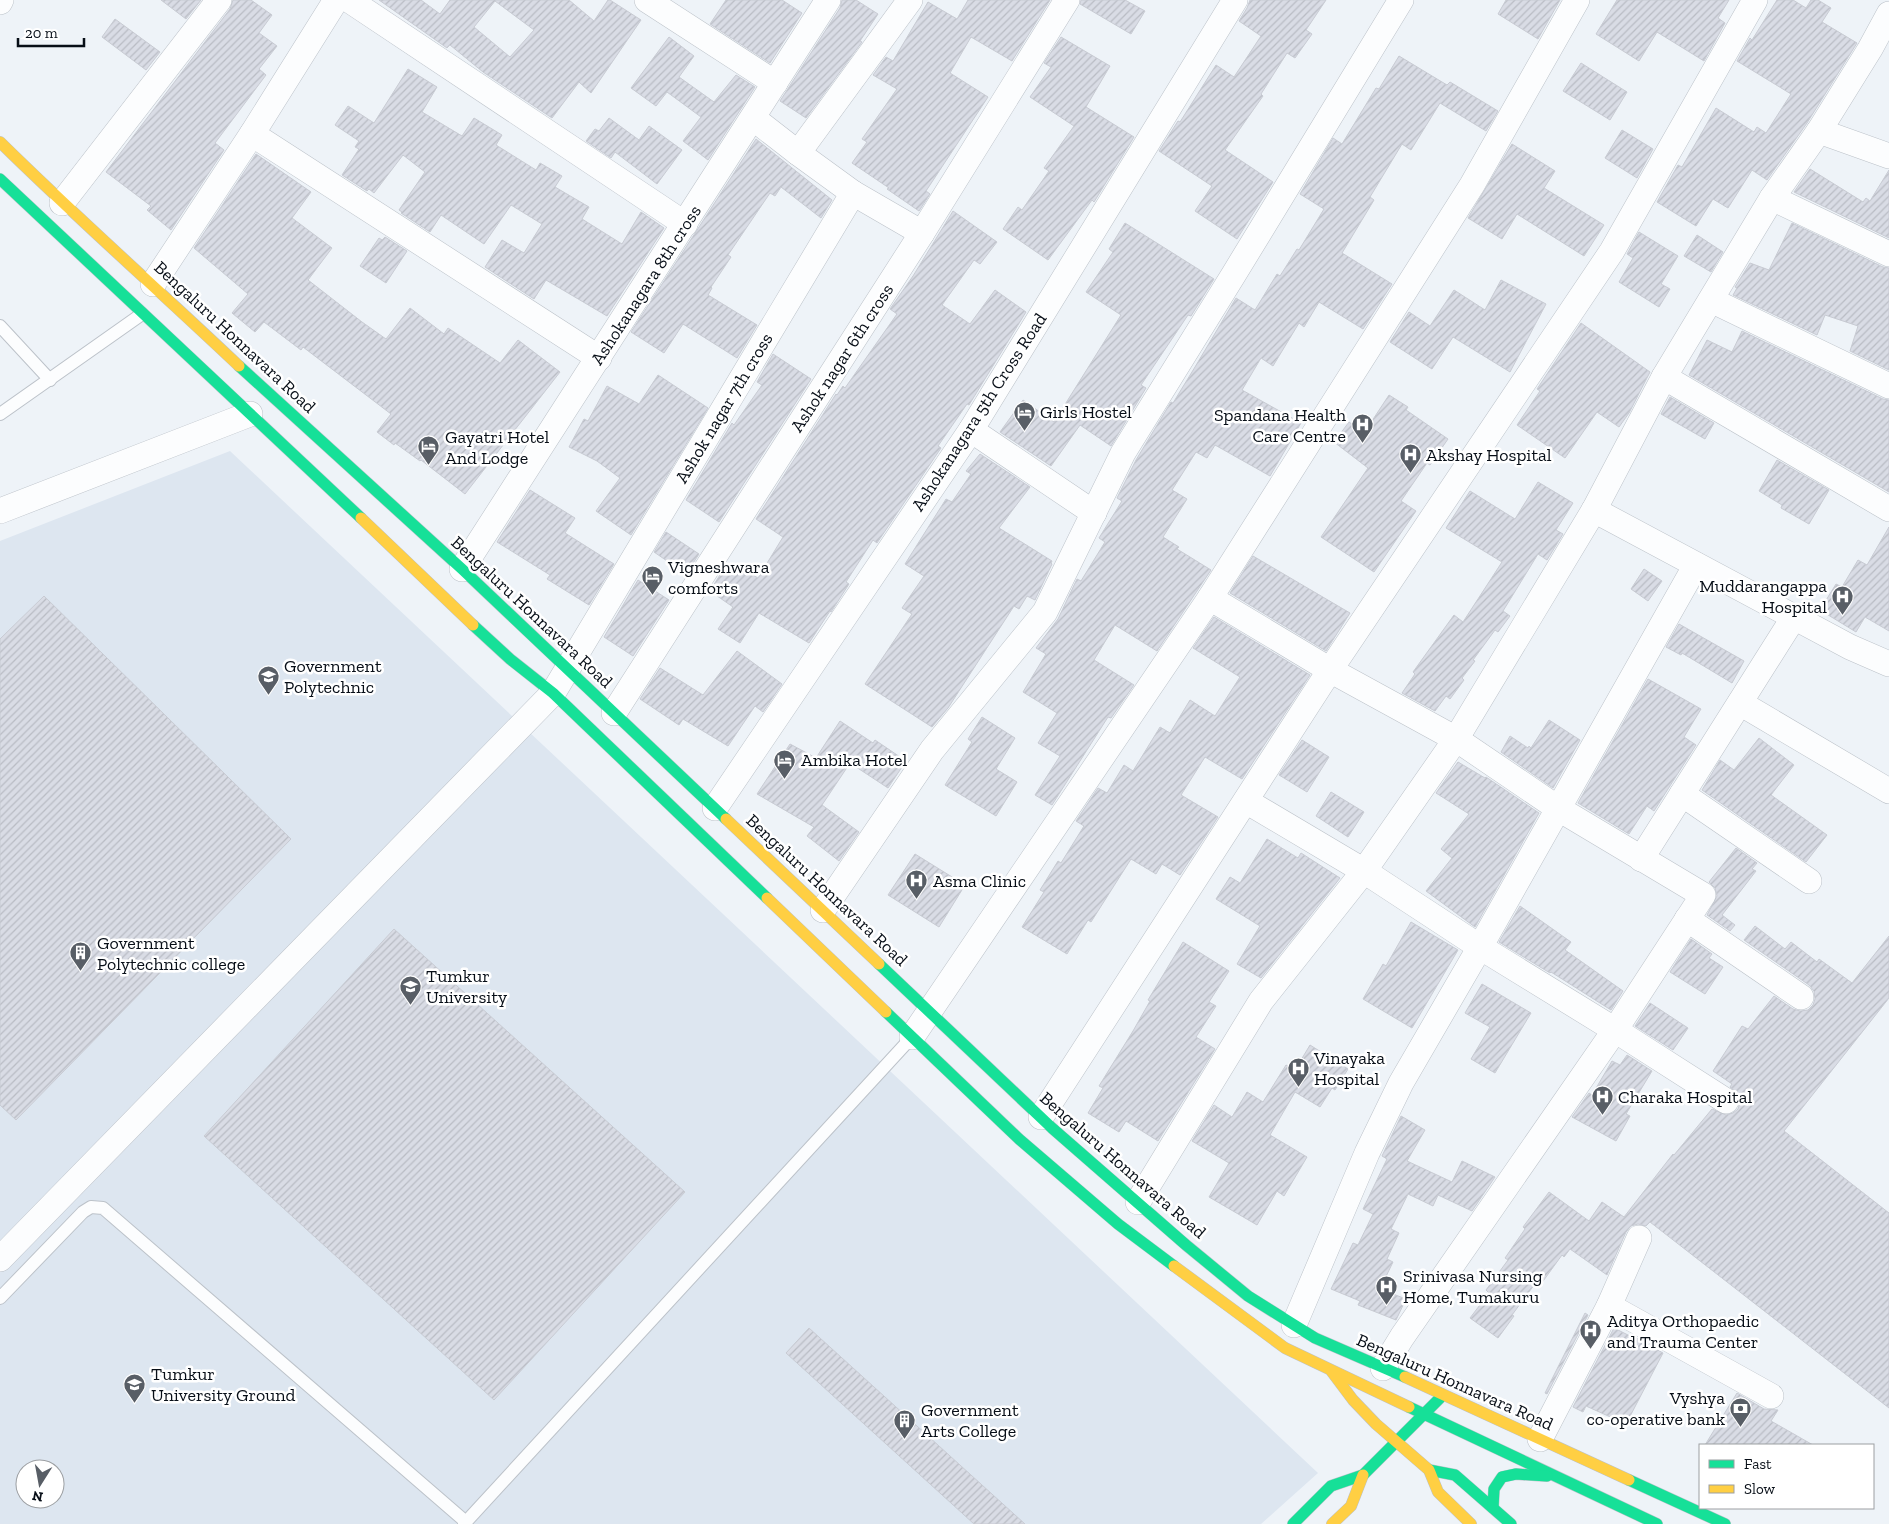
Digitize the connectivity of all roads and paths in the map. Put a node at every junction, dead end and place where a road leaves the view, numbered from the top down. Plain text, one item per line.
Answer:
1 (219, 0) edge
2 (336, 0) edge
3 (349, 0) edge
4 (647, 0) edge
5 (828, 0) edge
6 (910, 0) edge
7 (1067, 0) edge
8 (1400, 0) edge
9 (1577, 0) edge
10 (1755, 0) edge
11 (1228, 2) edge
12 (1889, 14) edge
13 (775, 84) junction
14 (753, 118) junction
15 (1819, 131) junction
16 (252, 134) junction
17 (0, 142) edge
18 (798, 153) junction
19 (1889, 156) edge
20 (0, 180) edge
21 (853, 192) junction
22 (1772, 198) junction
23 (62, 203) junction
24 (685, 224) junction
25 (922, 233) junction
26 (1889, 254) edge
27 (153, 284) junction
28 (1711, 300) junction
29 (142, 314) junction
30 (0, 326) edge
31 (599, 358) junction
32 (1664, 377) junction
33 (50, 380) junction
34 (1889, 386) edge
35 (0, 414) edge
36 (250, 414) junction
37 (971, 430) junction
38 (1889, 509) edge
39 (1594, 510) junction
40 (0, 511) edge
41 (1094, 512) junction
42 (1696, 565) junction
43 (462, 569) junction
44 (1210, 598) junction
45 (1794, 617) junction
46 (1889, 664) edge
47 (568, 669) junction
48 (1330, 670) junction
49 (553, 693) junction
50 (1740, 703) junction
51 (614, 713) junction
52 (1456, 739) junction
53 (1889, 791) edge
54 (1682, 794) junction
55 (1246, 801) junction
56 (715, 808) junction
57 (1558, 809) junction
58 (1642, 859) junction
59 (1364, 871) junction
60 (1809, 881) dead end
61 (823, 910) junction
62 (1687, 919) junction
63 (1480, 947) junction
64 (1801, 997) dead end
65 (930, 1011) junction
66 (1614, 1030) junction
67 (912, 1037) junction
68 (1726, 1101) dead end
69 (1041, 1117) junction
70 (1138, 1202) junction
71 (1639, 1238) dead end
72 (0, 1259) edge
73 (0, 1298) edge
74 (1608, 1306) junction
75 (1294, 1325) junction
76 (1325, 1343) junction
77 (1383, 1368) junction
78 (1331, 1371) junction
79 (1443, 1394) junction
80 (1771, 1396) dead end
81 (1425, 1414) junction
82 (1540, 1439) junction
83 (1397, 1442) junction
84 (1429, 1470) junction
85 (1363, 1475) junction
86 (1556, 1476) junction
87 (1493, 1508) junction
88 (465, 1523) edge
89 (1293, 1524) edge
90 (1332, 1524) edge
91 (1471, 1524) edge
92 (1511, 1524) edge
93 (1657, 1524) edge
94 (1725, 1524) edge

1 - 23 street
2 - 16 street
3 - 24 street
4 - 13 street
5 - 13 street, Ashokanagara 8th cross
6 - 18 street
7 - 25 street, Ashok nagar 6th cross
8 - 41 street
9 - 44 street
10 - 48 street
11 - 37 street, Ashokanagara 5th Cross Road
12 - 15 street
13 - 14 street, Ashokanagara 8th cross
14 - 18 street
14 - 24 street, Ashokanagara 8th cross
15 - 19 street
15 - 22 street
16 - 27 street
16 - 31 street
17 - 23 main road, Bengaluru Honnavara Road
18 - 21 street
20 - 29 main road
21 - 25 street
21 - 47 street, Ashok nagar 7th cross
22 - 26 street
22 - 28 street
23 - 27 main road, Bengaluru Honnavara Road
24 - 31 street, Ashokanagara 8th cross
25 - 51 street, Ashok nagar 6th cross
27 - 43 main road, Bengaluru Honnavara Road
28 - 32 street
28 - 34 street
29 - 33 lane
29 - 36 main road
30 - 33 lane
31 - 43 street, Ashokanagara 8th cross
32 - 38 street
32 - 39 street
33 - 35 lane
36 - 40 street
36 - 49 main road
37 - 41 street
37 - 56 street, Ashokanagara 5th Cross Road
39 - 42 street
39 - 52 street
41 - 61 street
42 - 45 street
42 - 57 street
43 - 47 main road, Bengaluru Honnavara Road
44 - 48 street
44 - 65 street
45 - 46 street
45 - 50 street
47 - 49 street, Ashok nagar 7th cross
47 - 51 main road, Bengaluru Honnavara Road
48 - 52 street
48 - 55 street
49 - 67 main road
49 - 72 street, Ashok nagar 7th cross
50 - 53 street
50 - 54 street
51 - 56 main road, Bengaluru Honnavara Road
52 - 57 street
52 - 59 street
54 - 58 street
54 - 60 street
55 - 59 street
55 - 69 street
56 - 61 main road, Bengaluru Honnavara Road
57 - 58 street
57 - 63 street
58 - 62 street
59 - 63 street
59 - 70 street
61 - 65 main road, Bengaluru Honnavara Road
62 - 64 street
62 - 66 street
63 - 66 street
63 - 75 street
65 - 67 street
65 - 69 main road, Bengaluru Honnavara Road
66 - 68 street
66 - 77 street
67 - 78 main road
67 - 88 lane
69 - 70 main road, Bengaluru Honnavara Road
70 - 75 main road, Bengaluru Honnavara Road
71 - 74 street
73 - 88 lane
74 - 80 street
74 - 82 street
75 - 76 main road, Bengaluru Honnavara Road
76 - 77 main road, Bengaluru Honnavara Road
76 - 78 main road
77 - 79 main road, Bengaluru Honnavara Road
78 - 81 main road
78 - 83 main road
79 - 81 main road
79 - 82 main road, Bengaluru Honnavara Road
81 - 83 main road
81 - 86 main road
82 - 94 main road, Bengaluru Honnavara Road
83 - 84 main road
83 - 85 main road
84 - 87 main road
84 - 91 main road
85 - 89 main road
85 - 90 main road
86 - 87 main road
86 - 93 main road
87 - 92 main road

